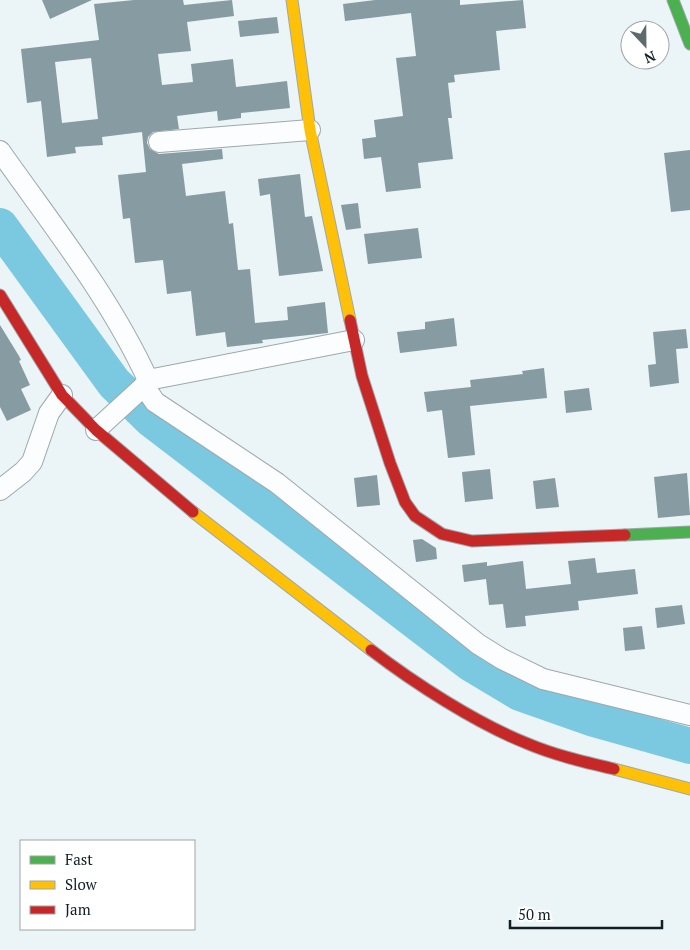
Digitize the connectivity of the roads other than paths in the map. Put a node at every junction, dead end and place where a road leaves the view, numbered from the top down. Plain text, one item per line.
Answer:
1 (292, 0) edge
2 (673, 0) edge
3 (690, 44) edge
4 (310, 130) junction
5 (159, 142) dead end
6 (0, 151) edge
7 (1, 297) edge
8 (354, 340) junction
9 (143, 386) junction
10 (62, 395) junction
11 (96, 430) junction
12 (0, 490) edge
13 (690, 532) edge
14 (690, 715) edge
15 (690, 789) edge

1 - 4 street
2 - 3 street
4 - 5 street
4 - 8 street
6 - 9 street
7 - 10 street
8 - 9 street
8 - 13 street
9 - 11 street
9 - 14 street
10 - 11 street
10 - 12 street
11 - 15 street

